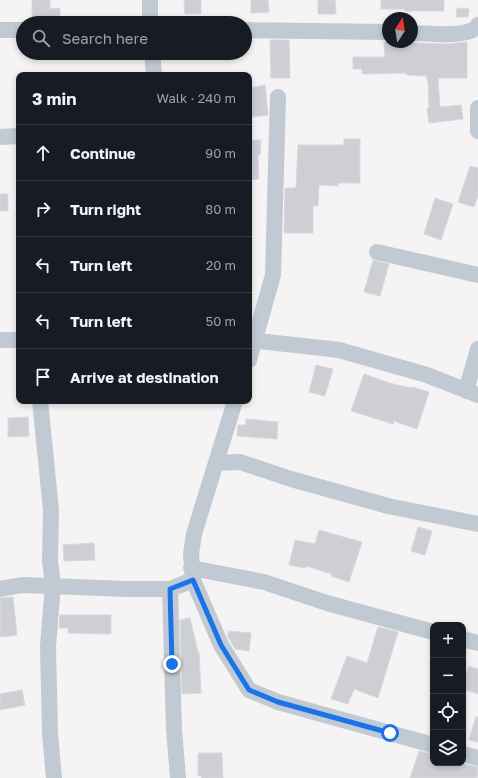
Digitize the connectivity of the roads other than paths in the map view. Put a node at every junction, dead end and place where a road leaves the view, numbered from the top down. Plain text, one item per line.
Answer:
1 (150, 0) edge
2 (150, 16) edge
3 (478, 26) edge
4 (0, 30) edge
5 (16, 30) edge
6 (252, 30) edge
7 (382, 32) edge
8 (418, 33) edge
9 (153, 60) edge
10 (154, 72) edge
11 (278, 97) dead end
12 (478, 108) edge
13 (478, 132) edge
14 (16, 136) edge
15 (0, 137) edge
16 (377, 252) dead end
17 (478, 275) edge
18 (0, 340) edge
19 (16, 340) edge
20 (252, 341) edge
21 (478, 349) edge
22 (472, 393) edge
23 (40, 404) edge
24 (234, 404) edge
25 (216, 462) junction
26 (478, 524) edge
27 (192, 574) junction
28 (53, 585) junction
29 (0, 589) edge
30 (170, 589) junction
31 (430, 631) edge
32 (466, 640) edge
33 (478, 642) edge
34 (430, 744) edge
35 (466, 755) edge
36 (478, 758) edge
37 (54, 778) edge
38 (178, 778) edge

1 - 2 street
3 - 8 street
4 - 5 street
6 - 7 street
9 - 10 street
11 - 20 street
12 - 13 street
14 - 15 street
16 - 17 street
18 - 19 street
20 - 22 street
21 - 22 street
23 - 28 street
24 - 25 street
25 - 26 street
25 - 27 street
27 - 30 street
27 - 31 street
27 - 34 street
28 - 29 street
28 - 30 street
28 - 37 street
30 - 38 street
32 - 33 street
35 - 36 street

